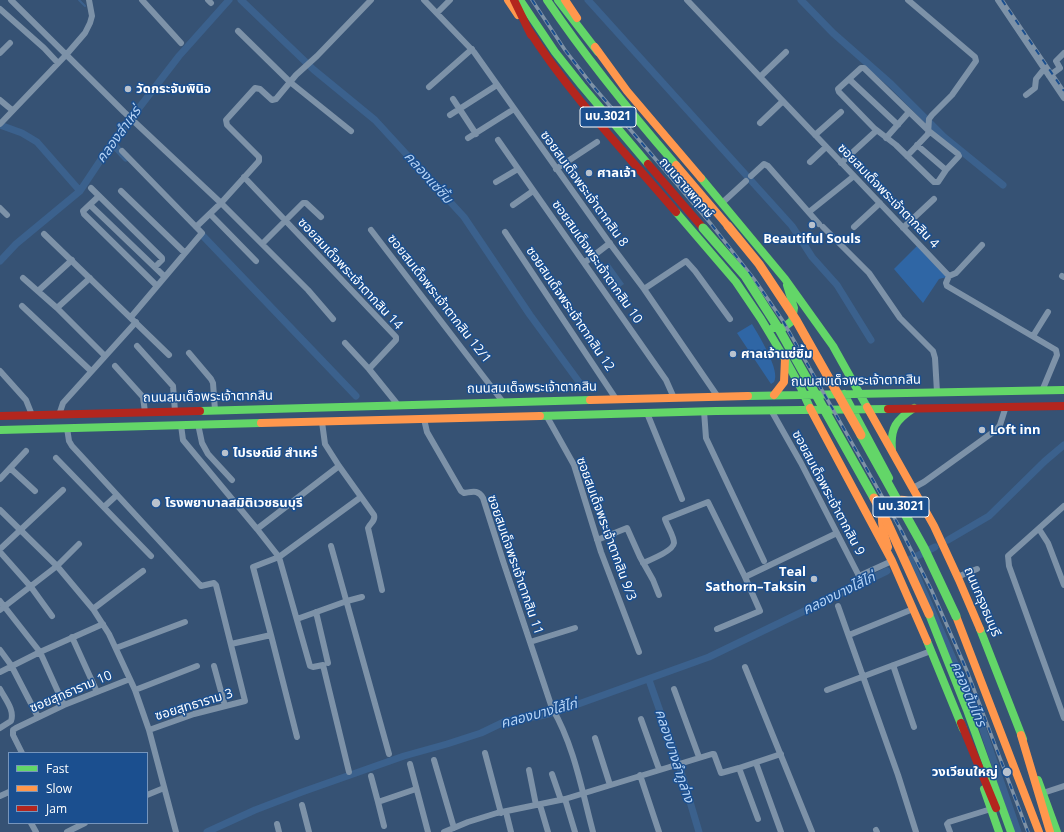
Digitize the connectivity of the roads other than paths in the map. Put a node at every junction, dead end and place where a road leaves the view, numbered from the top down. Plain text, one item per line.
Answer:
1 (10, 0) edge
2 (21, 0) edge
3 (89, 0) edge
4 (142, 0) edge
5 (424, 0) edge
6 (450, 0) edge
7 (508, 0) edge
8 (514, 0) edge
9 (520, 0) edge
10 (547, 0) edge
11 (558, 0) edge
12 (565, 0) edge
13 (687, 0) edge
14 (908, 0) edge
15 (998, 0) edge
16 (368, 1) edge
17 (16, 5) junction
18 (0, 8) edge
19 (436, 13) junction
20 (238, 31) dead end
21 (531, 35) junction
22 (10, 43) dead end
23 (181, 43) dead end
24 (472, 49) junction
25 (598, 52) junction
26 (786, 52) dead end
27 (1064, 53) edge
28 (0, 54) edge
29 (66, 55) junction
30 (58, 64) junction
31 (1044, 69) junction
32 (1062, 70) edge
33 (1049, 76) junction
34 (760, 77) junction
35 (848, 79) junction
36 (290, 82) junction
37 (497, 85) junction
38 (429, 86) dead end
39 (1026, 95) dead end
40 (1064, 98) edge
41 (453, 99) dead end
42 (0, 100) edge
43 (783, 101) junction
44 (460, 109) junction
45 (514, 109) junction
46 (12, 110) junction
47 (841, 112) dead end
48 (909, 112) junction
49 (450, 115) dead end
50 (760, 123) dead end
51 (0, 124) edge
52 (898, 125) junction
53 (929, 125) junction
54 (351, 130) dead end
55 (876, 130) junction
56 (476, 134) junction
57 (815, 135) junction
58 (468, 138) dead end
59 (886, 138) junction
60 (498, 140) dead end
61 (597, 142) dead end
62 (917, 145) junction
63 (826, 147) junction
64 (122, 151) dead end
65 (907, 156) junction
66 (810, 162) dead end
67 (841, 163) junction
68 (518, 169) junction
69 (556, 169) junction
70 (946, 170) junction
71 (751, 176) dead end
72 (854, 176) junction
73 (244, 178) junction
74 (746, 181) dead end
75 (496, 182) dead end
76 (91, 188) dead end
77 (121, 191) dead end
78 (533, 191) junction
79 (99, 196) junction
80 (934, 199) dead end
81 (221, 203) junction
82 (722, 203) junction
83 (880, 203) junction
84 (90, 205) junction
85 (513, 205) dead end
86 (0, 208) edge
87 (809, 212) junction
88 (210, 214) junction
89 (7, 215) dead end
90 (321, 217) dead end
91 (285, 221) junction
92 (196, 227) junction
93 (854, 227) dead end
94 (903, 228) junction
95 (371, 230) dead end
96 (505, 232) dead end
97 (44, 234) dead end
98 (610, 243) junction
99 (262, 244) junction
100 (982, 245) dead end
101 (185, 253) junction
102 (72, 260) junction
103 (256, 261) dead end
104 (584, 263) junction
105 (155, 267) junction
106 (949, 276) junction
107 (165, 277) junction
108 (23, 278) dead end
109 (90, 278) junction
110 (785, 279) junction
111 (157, 286) junction
112 (644, 289) junction
113 (38, 291) junction
114 (22, 306) dead end
115 (57, 308) junction
116 (1048, 312) dead end
117 (131, 317) junction
118 (334, 319) dead end
119 (730, 319) dead end
120 (761, 319) junction
121 (136, 322) junction
122 (1033, 336) junction
123 (345, 343) dead end
124 (137, 346) dead end
125 (1064, 353) edge
126 (189, 354) dead end
127 (1057, 355) junction
128 (105, 356) junction
129 (169, 356) dead end
130 (785, 359) junction
131 (115, 366) dead end
132 (369, 369) junction
133 (0, 371) edge
134 (91, 371) junction
135 (1064, 390) edge
136 (1042, 391) junction
137 (937, 392) junction
138 (860, 393) junction
139 (804, 394) junction
140 (774, 396) junction
141 (718, 397) junction
142 (843, 397) junction
143 (674, 398) junction
144 (616, 399) junction
145 (504, 402) junction
146 (398, 405) junction
147 (1006, 406) junction
148 (1064, 406) edge
149 (867, 408) junction
150 (914, 408) junction
151 (810, 409) junction
152 (853, 409) junction
153 (215, 410) junction
154 (771, 410) junction
155 (172, 411) junction
156 (193, 411) junction
157 (704, 411) junction
158 (145, 412) junction
159 (648, 413) junction
160 (32, 415) junction
161 (59, 415) junction
162 (0, 416) edge
163 (546, 416) junction
164 (424, 419) junction
165 (322, 422) junction
166 (170, 425) junction
167 (181, 425) junction
168 (196, 425) junction
169 (67, 428) junction
170 (0, 430) edge
171 (892, 450) junction
172 (26, 451) dead end
173 (56, 458) dead end
174 (339, 466) junction
175 (10, 468) junction
176 (0, 479) edge
177 (232, 480) dead end
178 (913, 488) junction
179 (64, 490) dead end
180 (35, 491) dead end
181 (117, 495) junction
182 (361, 497) junction
183 (682, 499) dead end
184 (893, 502) junction
185 (105, 506) junction
186 (1064, 506) edge
187 (0, 510) edge
188 (934, 526) junction
189 (20, 529) junction
190 (258, 529) junction
191 (1040, 529) junction
192 (838, 533) junction
193 (597, 540) junction
194 (79, 544) dead end
195 (331, 546) dead end
196 (0, 549) edge
197 (0, 552) edge
198 (151, 556) dead end
199 (279, 557) junction
200 (764, 561) dead end
201 (892, 561) junction
202 (643, 563) junction
203 (57, 566) junction
204 (977, 569) dead end
205 (143, 570) dead end
206 (745, 577) junction
207 (957, 577) junction
208 (1064, 585) edge
209 (31, 587) junction
210 (382, 590) dead end
211 (659, 595) dead end
212 (362, 597) dead end
213 (0, 601) edge
214 (347, 601) junction
215 (838, 606) dead end
216 (2, 608) edge
217 (93, 609) junction
218 (913, 609) junction
219 (316, 612) junction
220 (52, 616) dead end
221 (297, 619) junction
222 (185, 622) dead end
223 (103, 624) junction
224 (575, 628) dead end
225 (717, 630) dead end
226 (271, 635) junction
227 (849, 635) junction
228 (72, 637) junction
229 (530, 642) junction
230 (231, 644) junction
231 (116, 648) junction
232 (0, 650) edge
233 (931, 650) junction
234 (40, 652) junction
235 (639, 652) dead end
236 (328, 663) dead end
237 (11, 665) junction
238 (893, 665) junction
239 (197, 666) dead end
240 (214, 666) dead end
241 (745, 667) dead end
242 (0, 672) edge
243 (864, 677) junction
244 (130, 679) junction
245 (0, 689) edge
246 (674, 689) dead end
247 (135, 690) junction
248 (827, 690) dead end
249 (97, 692) junction
250 (64, 705) junction
251 (225, 706) junction
252 (38, 717) junction
253 (1064, 718) edge
254 (641, 719) dead end
255 (961, 724) junction
256 (914, 727) dead end
257 (0, 728) edge
258 (149, 730) junction
259 (1021, 735) junction
260 (297, 737) dead end
261 (595, 738) dead end
262 (22, 752) edge
263 (485, 753) dead end
264 (389, 754) dead end
265 (781, 754) junction
266 (699, 757) junction
267 (434, 760) dead end
268 (756, 763) junction
269 (410, 764) dead end
270 (739, 768) junction
271 (529, 770) dead end
272 (659, 770) junction
273 (349, 772) dead end
274 (552, 774) dead end
275 (640, 775) junction
276 (371, 776) dead end
277 (610, 785) junction
278 (1064, 786) edge
279 (164, 788) junction
280 (416, 789) junction
281 (583, 793) junction
282 (1043, 793) junction
283 (148, 795) edge
284 (563, 800) junction
285 (378, 802) junction
286 (302, 805) dead end
287 (538, 805) junction
288 (991, 809) junction
289 (504, 812) junction
290 (758, 819) dead end
291 (83, 824) edge
292 (277, 824) dead end
293 (384, 826) dead end
294 (454, 828) junction
295 (67, 832) edge
296 (176, 832) edge
297 (279, 832) edge
298 (309, 832) edge
299 (428, 832) edge
300 (444, 832) edge
301 (511, 832) edge
302 (548, 832) edge
303 (575, 832) edge
304 (593, 832) edge
305 (659, 832) edge
306 (782, 832) edge
307 (812, 832) edge
308 (916, 832) edge
309 (950, 832) edge
310 (999, 832) edge
311 (1006, 832) edge
312 (1010, 832) edge
313 (1039, 832) edge
314 (1050, 832) edge
315 (1057, 832) edge

1 - 17 street
2 - 17 street
3 - 29 street
4 - 23 street
5 - 19 street, ซอยสมเด็จพระเจ้าตากสิน 8
6 - 19 street
7 - 21 main road, ถนนราชพฤกษ์ / นบ.3021
8 - 21 main road
9 - 312 main road, ถนนราชพฤกษ์ / นบ.3021, bridge
10 - 142 main road, ถนนราชพฤกษ์ / นบ.3021, bridge
11 - 25 main road
12 - 25 main road, ถนนราชพฤกษ์ / นบ.3021
13 - 34 street, ซอยสมเด็จพระเจ้าตากสิน 4
14 - 53 street
15 - 31 street
16 - 36 street
17 - 29 street
18 - 30 street
19 - 24 street, ซอยสมเด็จพระเจ้าตากสิน 8
20 - 36 street
21 - 120 main road, ถนนราชพฤกษ์ / นบ.3021
22 - 28 street
24 - 37 street, ซอยสมเด็จพระเจ้าตากสิน 8
24 - 38 street
25 - 82 main road, ถนนราชพฤกษ์ / นบ.3021
26 - 34 street
27 - 32 street
29 - 30 street
29 - 81 street
30 - 46 street
31 - 33 street
31 - 39 street
32 - 33 street
33 - 40 street
34 - 43 street, ซอยสมเด็จพระเจ้าตากสิน 4
35 - 48 street
35 - 52 street
35 - 55 street
36 - 54 street
36 - 73 street
37 - 44 street
37 - 45 street, ซอยสมเด็จพระเจ้าตากสิน 8
41 - 44 street
42 - 46 street
43 - 50 street
43 - 57 street, ซอยสมเด็จพระเจ้าตากสิน 4
44 - 49 street
44 - 56 street
45 - 56 street
45 - 69 street, ซอยสมเด็จพระเจ้าตากสิน 8
46 - 51 street
47 - 57 street
48 - 52 street
48 - 53 street
52 - 59 street
53 - 62 street
53 - 70 street
55 - 59 street
55 - 67 street
56 - 58 street
57 - 63 street, ซอยสมเด็จพระเจ้าตากสิน 4
59 - 65 street
60 - 68 street, ซอยสมเด็จพระเจ้าตากสิน 10
61 - 69 street
62 - 65 street
62 - 70 street
63 - 66 street
63 - 67 street, ซอยสมเด็จพระเจ้าตากสิน 4
64 - 92 street
65 - 70 street
67 - 72 street, ซอยสมเด็จพระเจ้าตากสิน 4
68 - 75 street
68 - 78 street, ซอยสมเด็จพระเจ้าตากสิน 10
69 - 98 street, ซอยสมเด็จพระเจ้าตากสิน 8
71 - 87 street
72 - 83 street, ซอยสมเด็จพระเจ้าตากสิน 4
72 - 87 street
73 - 81 street
73 - 91 street, ซอยสมเด็จพระเจ้าตากสิน 14
74 - 82 street
76 - 79 street
77 - 101 street
78 - 85 street
78 - 104 street, ซอยสมเด็จพระเจ้าตากสิน 10
79 - 84 street
79 - 105 street
80 - 94 street
81 - 88 street
81 - 99 street
82 - 110 main road, ถนนราชพฤกษ์ / นบ.3021
83 - 93 street
83 - 94 street, ซอยสมเด็จพระเจ้าตากสิน 4
84 - 105 street
84 - 111 street
86 - 89 street
87 - 137 street
88 - 92 street
88 - 103 street
90 - 91 street
91 - 99 street
91 - 132 street, ซอยสมเด็จพระเจ้าตากสิน 14
92 - 101 street
94 - 106 street, ซอยสมเด็จพระเจ้าตากสิน 4
95 - 145 street, ซอยสมเด็จพระเจ้าตากสิน 12/1
96 - 144 street, ซอยสมเด็จพระเจ้าตากสิน 12
97 - 102 street
98 - 104 street
98 - 112 street, ซอยสมเด็จพระเจ้าตากสิน 8
99 - 118 street
100 - 106 street
101 - 107 street
102 - 109 street
102 - 113 street
104 - 143 street, ซอยสมเด็จพระเจ้าตากสิน 10
105 - 107 street
106 - 122 street, ซอยสมเด็จพระเจ้าตากสิน 4
107 - 111 street
108 - 113 street
109 - 115 street
109 - 117 street
110 - 120 main road
110 - 138 main road, ถนนราชพฤกษ์ / นบ.3021
111 - 117 street
112 - 119 street
112 - 141 street, ซอยสมเด็จพระเจ้าตากสิน 8
113 - 115 street
114 - 134 street
115 - 128 street
116 - 122 street
117 - 121 street
120 - 130 main road, ถนนราชพฤกษ์ / นบ.3021
121 - 128 street
121 - 129 street
122 - 127 street, ซอยสมเด็จพระเจ้าตากสิน 4
123 - 132 street
124 - 155 street
125 - 127 street
126 - 153 street
127 - 136 street
128 - 134 street
130 - 139 main road, ถนนราชพฤกษ์ / นบ.3021
130 - 140 main road
131 - 158 street
132 - 146 street
133 - 160 street
134 - 161 street
135 - 136 main road, ถนนสมเด็จพระเจ้าตากสิน
136 - 137 main road, ถนนสมเด็จพระเจ้าตากสิน
137 - 138 main road, ถนนสมเด็จพระเจ้าตากสิน
138 - 142 main road, ถนนสมเด็จพระเจ้าตากสิน
138 - 149 main road, ถนนกรุงธนบุรี / นบ.3021
139 - 140 main road, ถนนสมเด็จพระเจ้าตากสิน
139 - 142 main road, ถนนสมเด็จพระเจ้าตากสิน
139 - 151 main road, นบ.3021
140 - 141 main road, ถนนสมเด็จพระเจ้าตากสิน
141 - 143 main road, ถนนสมเด็จพระเจ้าตากสิน
142 - 152 main road
142 - 313 main road, นบ.3021, bridge
143 - 144 main road, ถนนสมเด็จพระเจ้าตากสิน
144 - 145 main road, ถนนสมเด็จพระเจ้าตากสิน
145 - 146 main road, ถนนสมเด็จพระเจ้าตากสิน
146 - 153 main road, ถนนสมเด็จพระเจ้าตากสิน
147 - 148 main road, ถนนสมเด็จพระเจ้าตากสิน
147 - 150 main road, ถนนสมเด็จพระเจ้าตากสิน
147 - 178 street
149 - 150 main road, ถนนสมเด็จพระเจ้าตากสิน
149 - 152 main road, ถนนสมเด็จพระเจ้าตากสิน
149 - 171 main road, ถนนกรุงธนบุรี
150 - 171 main road
151 - 152 main road, ถนนสมเด็จพระเจ้าตากสิน
151 - 154 main road, ถนนสมเด็จพระเจ้าตากสิน
151 - 201 main road
152 - 184 main road
153 - 156 main road, ถนนสมเด็จพระเจ้าตากสิน
154 - 157 main road, ถนนสมเด็จพระเจ้าตากสิน
154 - 192 street, ซอยสมเด็จพระเจ้าตากสิน 9
155 - 156 main road, ถนนสมเด็จพระเจ้าตากสิน
155 - 158 main road, ถนนสมเด็จพระเจ้าตากสิน
155 - 166 main road
156 - 168 main road
157 - 159 main road, ถนนสมเด็จพระเจ้าตากสิน
157 - 200 street
158 - 161 main road, ถนนสมเด็จพระเจ้าตากสิน
159 - 163 main road, ถนนสมเด็จพระเจ้าตากสิน
159 - 183 street
160 - 161 main road, ถนนสมเด็จพระเจ้าตากสิน
160 - 162 main road, ถนนสมเด็จพระเจ้าตากสิน
163 - 164 main road, ถนนสมเด็จพระเจ้าตากสิน
163 - 193 street, ซอยสมเด็จพระเจ้าตากสิน 9/3
164 - 165 main road, ถนนสมเด็จพระเจ้าตากสิน
164 - 229 street, ซอยสมเด็จพระเจ้าตากสิน 11
165 - 168 main road, ถนนสมเด็จพระเจ้าตากสิน
165 - 174 street
166 - 167 main road, ถนนสมเด็จพระเจ้าตากสิน
166 - 169 main road, ถนนสมเด็จพระเจ้าตากสิน
167 - 168 main road, ถนนสมเด็จพระเจ้าตากสิน
167 - 190 street
168 - 177 street
169 - 170 main road, ถนนสมเด็จพระเจ้าตากสิน
169 - 181 street
171 - 178 main road, ถนนกรุงธนบุรี
172 - 175 street
173 - 185 street
174 - 182 street
174 - 190 street
175 - 176 street
175 - 180 street
178 - 188 main road, ถนนกรุงธนบุรี
179 - 189 street
181 - 185 street
181 - 230 street
182 - 199 street
182 - 210 street
184 - 188 main road
184 - 201 main road
185 - 198 street
186 - 191 street
187 - 189 street
188 - 207 main road, ถนนกรุงธนบุรี
189 - 196 street
189 - 203 street
190 - 199 street
191 - 208 street
191 - 253 street
192 - 201 street, ซอยสมเด็จพระเจ้าตากสิน 9
192 - 206 street
193 - 202 street
193 - 235 street, ซอยสมเด็จพระเจ้าตากสิน 9/3
194 - 203 street
195 - 214 street
197 - 209 street
199 - 221 street
199 - 226 street
201 - 218 main road
202 - 206 street
202 - 211 street
203 - 209 street
203 - 217 street
204 - 207 street
205 - 217 street
206 - 225 street
207 - 259 main road, ถนนกรุงธนบุรี
209 - 216 street
209 - 220 street
212 - 214 street
213 - 216 street
214 - 219 street
214 - 264 street
215 - 227 street
216 - 234 street
217 - 223 street
218 - 227 street
218 - 233 main road
219 - 221 street
219 - 236 street
221 - 273 street
222 - 231 street
223 - 228 street
223 - 231 street
224 - 229 street
226 - 230 street
226 - 260 street
227 - 243 street
228 - 234 street
228 - 249 street
229 - 281 street, ซอยสมเด็จพระเจ้าตากสิน 11
230 - 251 street, ซอยสุทธาราม 3
231 - 244 street
232 - 237 street
233 - 238 street
233 - 255 main road
234 - 237 street
234 - 250 street
237 - 242 street
237 - 252 street
238 - 243 street
238 - 256 street
239 - 247 street
240 - 251 street
241 - 265 street
243 - 248 street
243 - 308 street
244 - 247 street
244 - 249 street, ซอยสุทธาราม 10
245 - 257 street
246 - 266 street
247 - 258 street
249 - 250 street, ซอยสุทธาราม 10
250 - 252 street, ซอยสุทธาราม 10
251 - 258 street, ซอยสุทธาราม 3
252 - 262 street, ซอยสุทธาราม 10
254 - 272 street
255 - 288 main road
255 - 311 main road
258 - 279 street
259 - 282 main road, ถนนกรุงธนบุรี
259 - 314 main road
261 - 277 street
263 - 289 street
265 - 268 street
265 - 307 street
266 - 270 street
266 - 272 street
267 - 294 street
268 - 270 street
268 - 306 street
269 - 280 street
270 - 290 street
271 - 287 street
272 - 275 street
274 - 284 street
275 - 277 street
275 - 305 street
276 - 285 street
277 - 281 street
278 - 282 street
279 - 283 street
279 - 296 street
280 - 285 street
280 - 299 street
281 - 284 street
281 - 304 street, ซอยสมเด็จพระเจ้าตากสิน 11
282 - 315 main road, ถนนกรุงธนบุรี
284 - 287 street
284 - 303 street
285 - 293 street
286 - 298 street
287 - 289 street
287 - 302 street
288 - 309 street
288 - 310 main road
289 - 294 street
289 - 301 street
291 - 295 street
292 - 297 street
294 - 300 street

